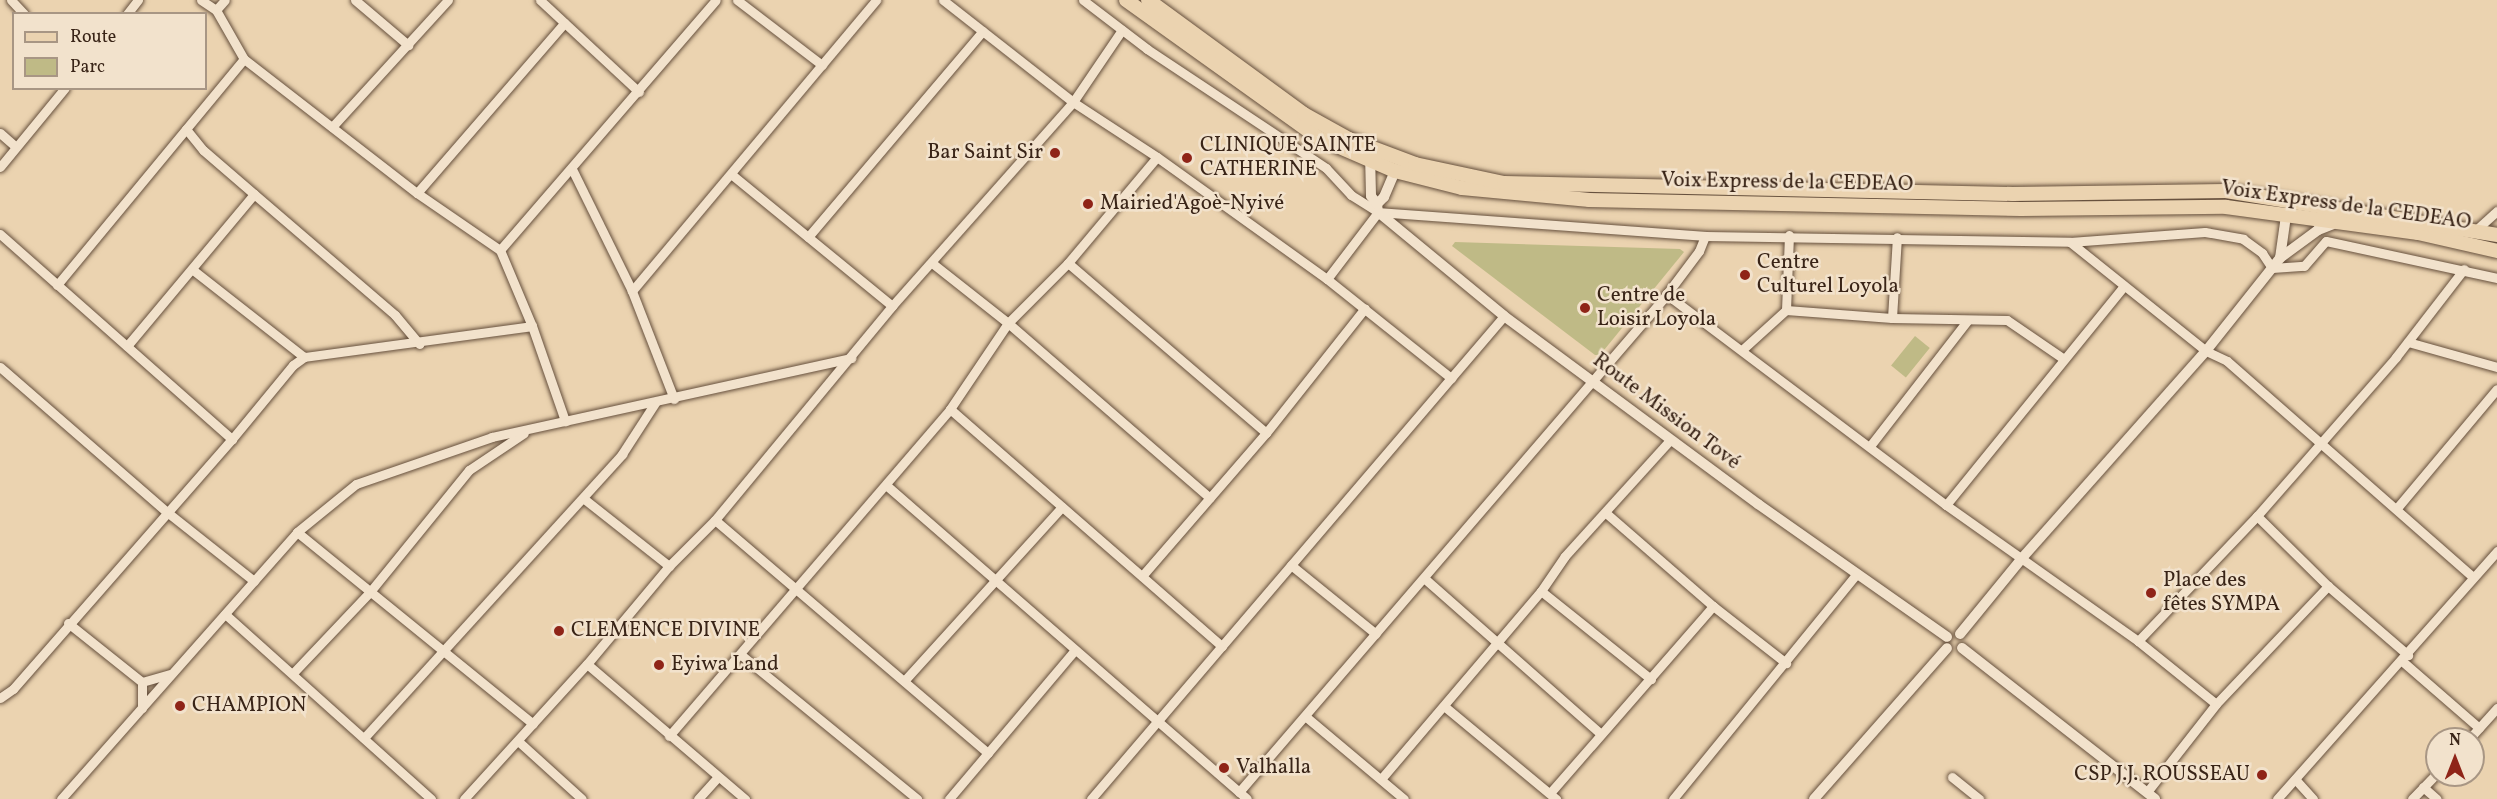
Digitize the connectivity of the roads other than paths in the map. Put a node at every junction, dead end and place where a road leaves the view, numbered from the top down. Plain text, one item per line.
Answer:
1 (11, 0) edge
2 (138, 0) edge
3 (201, 0) edge
4 (225, 0) edge
5 (355, 0) edge
6 (448, 0) edge
7 (540, 0) edge
8 (716, 0) edge
9 (737, 0) edge
10 (876, 0) edge
11 (943, 0) edge
12 (1083, 0) edge
13 (1126, 0) edge
14 (1148, 0) edge
15 (216, 10) junction
16 (22, 12) edge
17 (129, 12) edge
18 (564, 23) junction
19 (1122, 30) junction
20 (983, 31) junction
21 (408, 45) junction
22 (244, 59) junction
23 (822, 65) junction
24 (63, 90) edge
25 (639, 92) junction
26 (1073, 102) junction
27 (332, 127) junction
28 (186, 129) junction
29 (0, 133) edge
30 (16, 147) junction
31 (1370, 154) junction
32 (1157, 157) junction
33 (0, 167) edge
34 (572, 169) junction
35 (1395, 171) junction
36 (731, 174) junction
37 (2226, 191) junction
38 (417, 193) junction
39 (254, 194) junction
40 (2226, 207) junction
41 (1377, 208) junction
42 (2497, 211) edge
43 (2315, 213) junction
44 (2286, 216) junction
45 (2336, 223) junction
46 (2477, 229) junction
47 (0, 234) edge
48 (1789, 235) junction
49 (2497, 235) edge
50 (1705, 236) junction
51 (808, 237) junction
52 (1897, 237) junction
53 (2070, 242) junction
54 (500, 250) junction
55 (2497, 251) edge
56 (2280, 258) junction
57 (1068, 262) junction
58 (932, 263) junction
59 (2272, 268) junction
60 (2464, 269) junction
61 (193, 270) junction
62 (2497, 278) edge
63 (1327, 279) junction
64 (57, 285) junction
65 (2124, 286) junction
66 (632, 291) junction
67 (1666, 294) junction
68 (892, 306) junction
69 (1365, 308) junction
70 (1786, 310) junction
71 (1504, 316) junction
72 (1892, 318) junction
73 (1967, 321) junction
74 (1008, 323) junction
75 (532, 326) junction
76 (2408, 342) junction
77 (419, 344) junction
78 (127, 346) junction
79 (1743, 349) junction
80 (2206, 351) junction
81 (304, 357) junction
82 (851, 358) junction
83 (2064, 359) junction
84 (0, 367) edge
85 (2497, 368) edge
86 (1450, 378) junction
87 (1590, 381) junction
88 (2497, 389) edge
89 (674, 399) junction
90 (655, 403) junction
91 (950, 408) junction
92 (565, 422) junction
93 (529, 430) junction
94 (1266, 433) junction
95 (232, 439) junction
96 (1670, 440) junction
97 (2321, 442) junction
98 (472, 443) junction
99 (1870, 446) junction
100 (478, 462) junction
101 (886, 485) junction
102 (583, 498) junction
103 (1210, 498) junction
104 (1946, 505) junction
105 (1062, 507) junction
106 (2397, 508) junction
107 (167, 512) junction
108 (1606, 513) junction
109 (2257, 516) junction
110 (715, 520) junction
111 (297, 532) junction
112 (2497, 551) edge
113 (2023, 557) junction
114 (1291, 565) junction
115 (669, 566) junction
116 (1857, 573) junction
117 (1142, 576) junction
118 (2472, 576) junction
119 (1424, 578) junction
120 (254, 581) junction
121 (995, 583) junction
122 (2328, 586) junction
123 (796, 590) junction
124 (1541, 591) junction
125 (369, 593) junction
126 (1713, 606) junction
127 (225, 614) junction
128 (68, 623) junction
129 (1376, 634) junction
130 (1960, 634) junction
131 (2138, 641) junction
132 (1947, 643) junction
133 (1498, 644) junction
134 (1222, 646) junction
135 (1962, 648) junction
136 (1075, 650) junction
137 (446, 653) junction
138 (740, 654) junction
139 (2405, 658) junction
140 (1786, 663) junction
141 (587, 664) junction
142 (294, 672) junction
143 (170, 674) junction
144 (1651, 679) junction
145 (904, 681) junction
146 (141, 682) junction
147 (0, 698) edge
148 (2216, 705) junction
149 (1444, 706) junction
150 (142, 708) junction
151 (2497, 708) edge
152 (1305, 716) junction
153 (1157, 722) junction
154 (533, 724) junction
155 (2478, 727) edge
156 (2480, 727) edge
157 (1601, 734) junction
158 (669, 736) junction
159 (364, 738) junction
160 (518, 741) junction
161 (988, 753) junction
162 (1952, 777) dead end
163 (717, 778) junction
164 (1381, 779) junction
165 (2295, 779) junction
166 (2423, 787) joint
167 (1239, 792) junction
168 (1553, 796) edge
169 (2151, 796) edge
170 (1820, 797) edge
171 (61, 799) edge
172 (431, 799) edge
173 (464, 799) edge
174 (582, 799) edge
175 (698, 799) edge
176 (745, 799) edge
177 (917, 799) edge
178 (949, 799) edge
179 (1091, 799) edge
180 (1247, 799) edge
181 (1404, 799) edge
182 (1673, 799) edge
183 (1979, 799) edge
184 (2277, 799) edge
185 (2313, 799) edge
186 (2412, 799) edge
187 (2437, 799) edge

1 - 16 street
2 - 17 street
3 - 15 street
4 - 15 street
5 - 21 street
6 - 21 street
7 - 18 street
8 - 25 street
9 - 23 street
10 - 23 street
11 - 20 street
12 - 19 street
13 - 31 main road, Voix Express de la CEDEAO
14 - 31 main road
15 - 22 street
18 - 25 street
18 - 38 street
19 - 26 street
19 - 41 street
20 - 26 street
20 - 51 street
21 - 27 street
22 - 27 street
22 - 28 street
23 - 36 street
24 - 30 street
25 - 34 street
26 - 32 street
26 - 58 street
27 - 38 street
28 - 39 street
28 - 64 street
29 - 30 street
30 - 33 street
31 - 35 main road, Voix Express de la CEDEAO
31 - 37 main road
31 - 41 street
32 - 57 street
32 - 63 street
34 - 54 street
34 - 66 street
35 - 40 main road, Voix Express de la CEDEAO
35 - 41 street
36 - 51 street
36 - 66 street
37 - 40 main road
37 - 43 main road
38 - 54 street
39 - 61 street
39 - 77 street
40 - 44 main road, Voix Express de la CEDEAO
41 - 50 street
41 - 63 street
41 - 71 street, Route Mission Tové
42 - 46 street
43 - 44 main road, Voix Express de la CEDEAO
43 - 45 main road, Voix Express de la CEDEAO
43 - 46 main road
44 - 56 street
45 - 55 main road, Voix Express de la CEDEAO
45 - 56 street
46 - 49 main road
47 - 64 street
48 - 50 street
48 - 52 street
48 - 70 street
50 - 67 street
51 - 68 street
52 - 53 street
52 - 72 street
53 - 59 street
53 - 65 street
54 - 75 street
56 - 59 street
57 - 74 street
57 - 94 street
58 - 68 street
58 - 74 street
59 - 60 street
59 - 80 street
60 - 62 street
60 - 76 street
61 - 78 street
61 - 81 street
63 - 69 street
64 - 78 street
65 - 80 street
65 - 83 street
66 - 89 street
67 - 79 street
67 - 87 street
68 - 82 street
69 - 86 street
69 - 94 street
70 - 72 street
70 - 79 street
71 - 86 street
71 - 87 street, Route Mission Tové
72 - 73 street
73 - 83 street
73 - 99 street
74 - 91 street
74 - 103 street
75 - 77 street
75 - 92 street
76 - 85 street
76 - 97 street
77 - 81 street
78 - 95 street
79 - 99 street
80 - 97 street
80 - 113 street
81 - 95 street
82 - 89 street
82 - 110 street
83 - 104 street
84 - 107 street
86 - 114 street
87 - 96 street, Route Mission Tové
87 - 119 street
88 - 106 street
89 - 90 street
90 - 92 street
90 - 102 street
91 - 101 street
91 - 105 street
92 - 93 street
93 - 98 street
93 - 100 street
94 - 103 street
95 - 107 street
96 - 108 street
96 - 116 street, Route Mission Tové
97 - 106 street
97 - 109 street
98 - 100 street
98 - 111 street
99 - 104 street
100 - 125 street
101 - 121 street
101 - 123 street
102 - 115 street
102 - 137 street
103 - 117 street
104 - 113 street
105 - 117 street
105 - 121 street
106 - 118 street
107 - 120 street
107 - 128 street
108 - 124 street
108 - 126 street
109 - 122 street
109 - 131 street
110 - 115 street
110 - 123 street
111 - 120 street
111 - 125 street
112 - 118 street
113 - 130 street
113 - 131 street
114 - 129 street
114 - 134 street
115 - 141 street
116 - 132 street, Route Mission Tové
116 - 140 street
117 - 134 street
118 - 139 street
119 - 129 street
119 - 133 street
120 - 127 street
121 - 136 street
121 - 145 street
122 - 139 street
122 - 148 street
123 - 138 street
123 - 145 street
124 - 133 street
124 - 144 street
125 - 137 street
125 - 142 street
126 - 140 street
126 - 144 street
127 - 142 street
127 - 143 street
128 - 146 street
128 - 147 street
129 - 152 street
130 - 132 street
130 - 135 street
131 - 148 street
132 - 135 street
132 - 170 street
133 - 149 street
133 - 157 street
134 - 153 street
135 - 169 street
136 - 153 street
136 - 161 street
137 - 154 street
137 - 159 street
138 - 158 street
138 - 177 street
139 - 155 street
139 - 165 street
140 - 182 street
141 - 154 street
141 - 158 street
142 - 159 street
143 - 146 street
143 - 150 street
144 - 157 street
145 - 161 street
146 - 150 street
148 - 169 street
149 - 164 street
149 - 168 street
150 - 171 street
151 - 156 street
152 - 164 street
152 - 167 street
153 - 167 street
153 - 179 street
154 - 160 street
157 - 168 street
158 - 163 street
159 - 172 street
160 - 173 street
160 - 174 street
161 - 178 street
162 - 183 street
163 - 175 street
163 - 176 street
164 - 181 street
165 - 184 street
165 - 185 street
166 - 186 street
166 - 187 street
167 - 180 street

